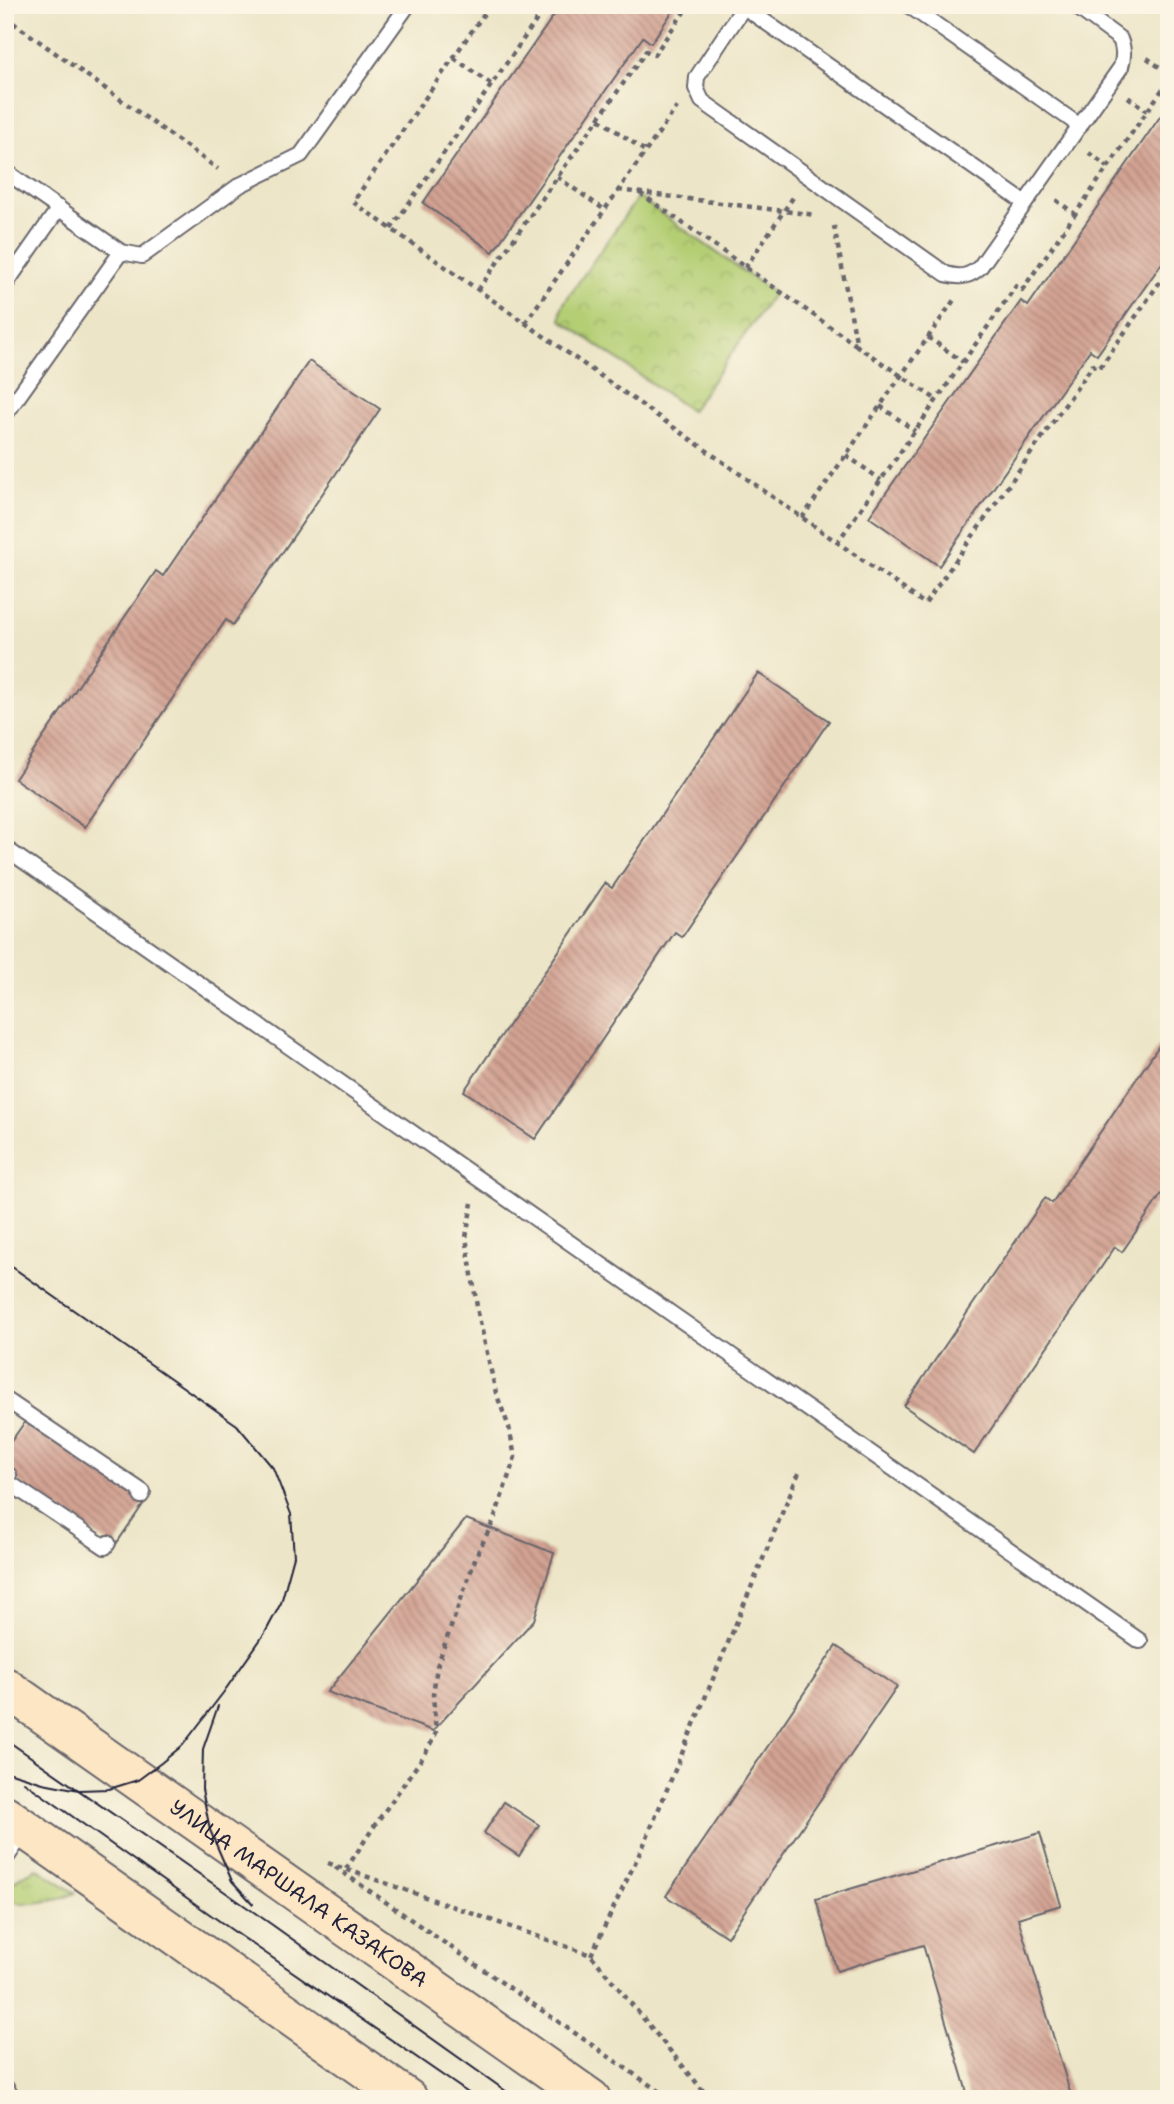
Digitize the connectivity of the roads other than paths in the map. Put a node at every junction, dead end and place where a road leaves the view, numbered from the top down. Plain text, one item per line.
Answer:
1 (408, 5) edge
2 (908, 5) edge
3 (1074, 5) edge
4 (745, 6) edge
5 (1080, 126) junction
6 (5, 171) edge
7 (1025, 203) junction
8 (59, 208) junction
9 (121, 252) junction
10 (5, 285) edge
11 (5, 415) edge
12 (5, 848) edge
13 (5, 1399) edge
14 (9, 1475) dead end
15 (141, 1496) dead end
16 (108, 1543) dead end
17 (1140, 1641) dead end
18 (5, 1687) edge
19 (12, 1835) edge
20 (5, 2086) edge
21 (13, 2099) edge
22 (408, 2099) edge
23 (591, 2099) edge

1 - 9 lane
2 - 5 lane
3 - 5 lane
4 - 7 lane
4 - 7 lane
5 - 7 lane
6 - 8 lane
8 - 9 lane
8 - 10 lane
9 - 11 lane
12 - 17 lane
13 - 15 lane
14 - 16 lane
18 - 23 main road, УЛИЦА МАРШАЛА КАЗАКОВА
19 - 22 main road
20 - 21 lane

